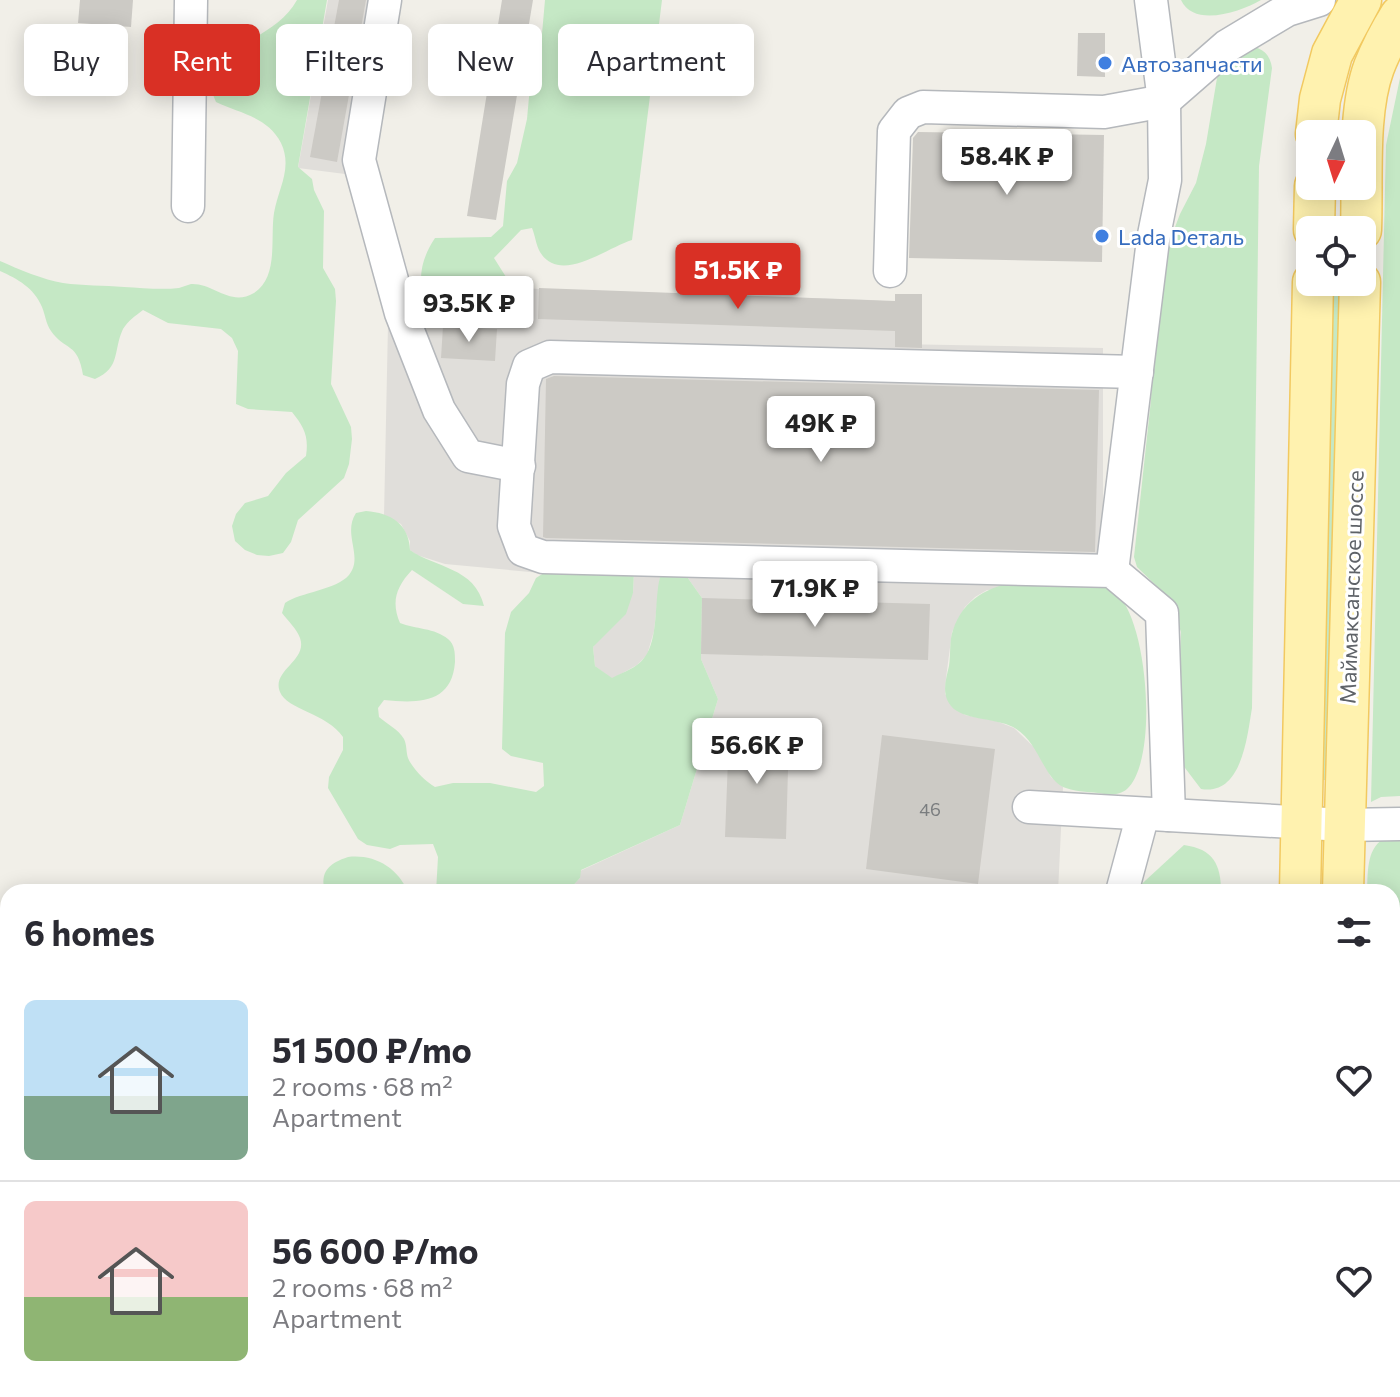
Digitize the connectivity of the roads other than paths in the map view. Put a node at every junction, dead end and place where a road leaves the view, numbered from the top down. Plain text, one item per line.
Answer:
1 (191, 0) edge
2 (385, 0) edge
3 (1151, 0) edge
4 (1319, 0) edge
5 (1361, 0) edge
6 (1400, 16) edge
7 (1164, 101) junction
8 (1318, 120) edge
9 (188, 206) dead end
10 (1361, 216) edge
11 (890, 271) dead end
12 (1313, 296) edge
13 (1360, 296) edge
14 (1137, 372) junction
15 (519, 466) junction
16 (1112, 571) junction
17 (1029, 807) dead end
18 (1156, 814) junction
19 (1302, 822) junction
20 (1400, 824) edge
21 (1344, 825) junction
22 (1125, 884) edge
23 (1300, 884) edge
24 (1343, 884) edge

1 - 9 lane
2 - 15 lane
3 - 7 lane
4 - 7 lane
5 - 8 main road
6 - 10 main road
7 - 11 lane
7 - 14 lane
12 - 19 main road, Маймаксанское шоссе
13 - 21 main road, Маймаксанское шоссе
14 - 15 lane
14 - 16 lane
15 - 16 lane
16 - 18 lane
17 - 18 lane
18 - 19 lane
18 - 22 lane
19 - 21 lane
19 - 23 main road, Маймаксанское шоссе
20 - 21 lane
21 - 24 main road, Маймаксанское шоссе

